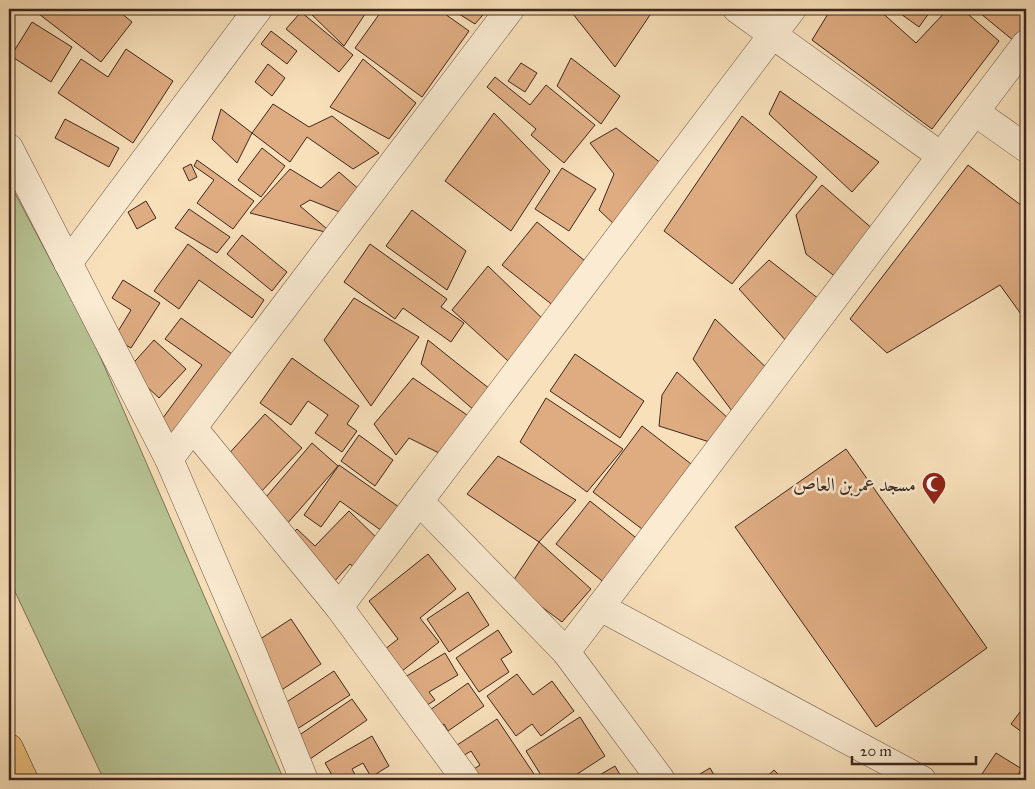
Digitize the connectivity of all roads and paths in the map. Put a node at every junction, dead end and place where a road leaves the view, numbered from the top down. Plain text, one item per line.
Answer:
1 (258, 9) edge
2 (510, 9) edge
3 (737, 9) edge
4 (792, 9) edge
5 (773, 34) junction
6 (1026, 44) edge
7 (975, 112) junction
8 (9, 148) edge
9 (1026, 148) edge
10 (941, 156) junction
11 (68, 263) junction
12 (193, 428) junction
13 (169, 459) junction
14 (419, 501) junction
15 (339, 607) junction
16 (600, 607) junction
17 (566, 652) junction
18 (9, 748) edge
19 (24, 780) edge
20 (304, 780) edge
21 (466, 780) edge
22 (661, 780) edge
23 (922, 780) edge

1 - 11 street
2 - 12 street
3 - 5 street
4 - 5 street
5 - 10 street
5 - 14 street
6 - 7 street
7 - 9 street
7 - 10 street
8 - 11 street
10 - 16 street
11 - 13 street
12 - 13 street
12 - 15 street
13 - 20 street
14 - 15 street
14 - 17 street
15 - 21 street
16 - 17 street
16 - 23 street
17 - 22 street
18 - 19 highway

